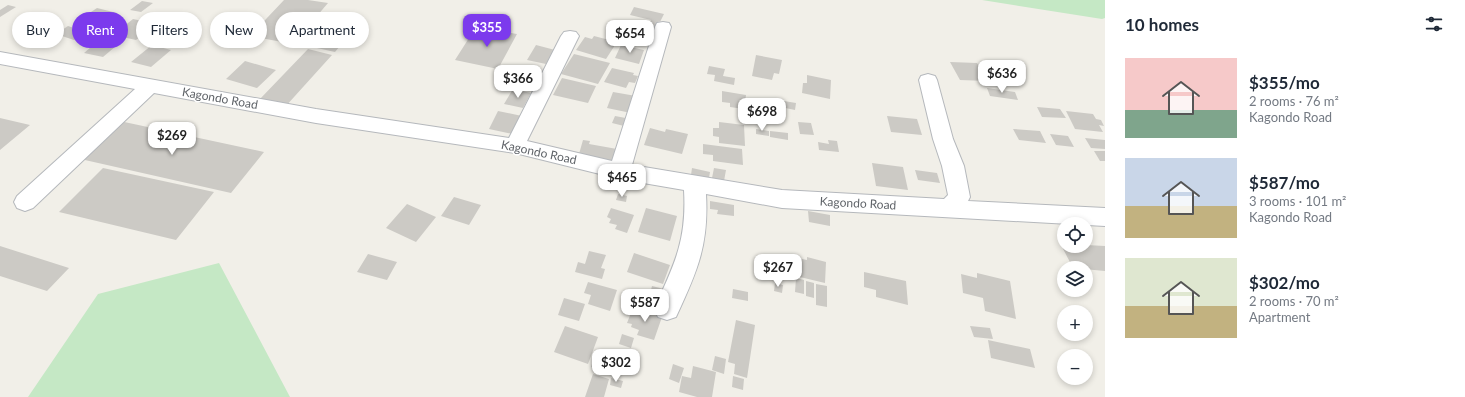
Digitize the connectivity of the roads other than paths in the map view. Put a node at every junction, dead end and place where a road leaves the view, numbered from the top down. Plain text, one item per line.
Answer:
1 (663, 27) dead end
2 (570, 36) dead end
3 (0, 58) edge
4 (928, 80) dead end
5 (150, 86) junction
6 (515, 146) junction
7 (620, 171) junction
8 (694, 184) junction
9 (25, 202) dead end
10 (949, 209) junction
11 (1105, 217) edge
12 (667, 310) dead end

1 - 7 street
2 - 6 street
3 - 5 street, Kagondo Road
4 - 10 street
5 - 6 street, Kagondo Road
5 - 9 street
6 - 7 street, Kagondo Road
7 - 8 street, Kagondo Road
8 - 10 street, Kagondo Road
8 - 12 street
10 - 11 street, Kagondo Road

